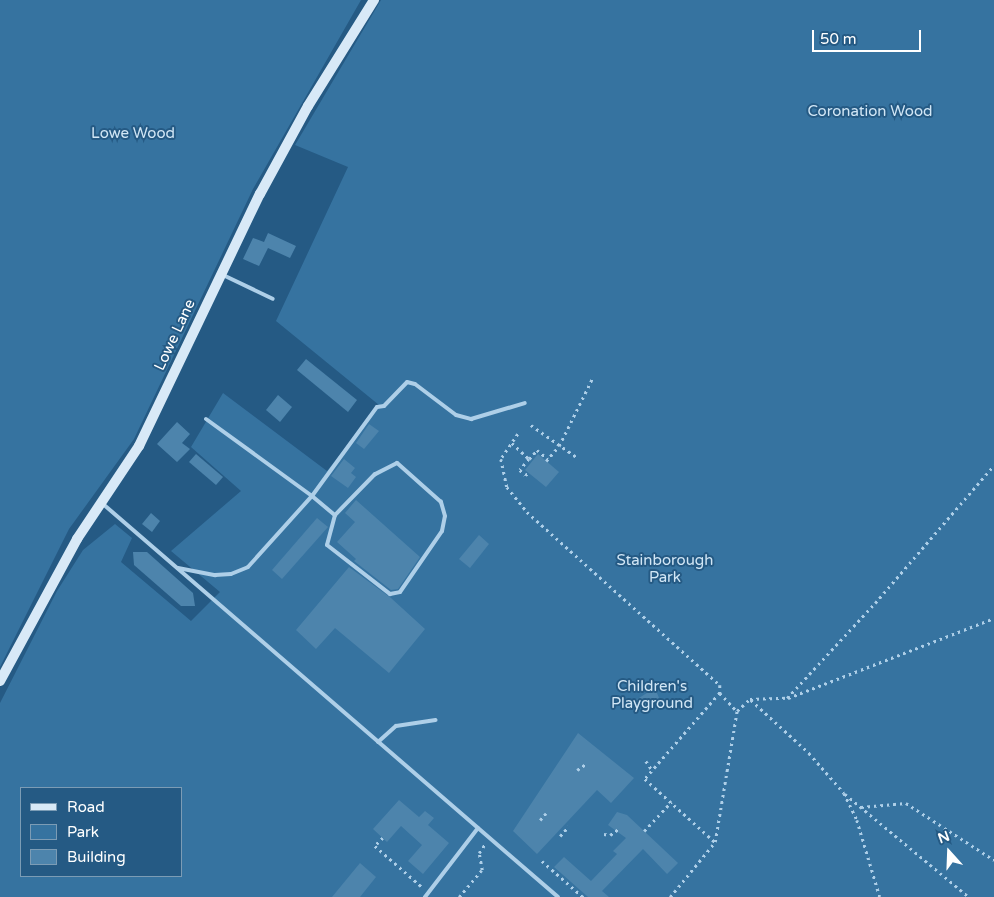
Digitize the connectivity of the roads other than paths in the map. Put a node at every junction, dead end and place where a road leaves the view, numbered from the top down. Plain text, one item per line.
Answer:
1 (374, 0) edge
2 (221, 274) junction
3 (273, 299) dead end
4 (525, 403) dead end
5 (206, 419) dead end
6 (312, 496) junction
7 (102, 504) junction
8 (335, 515) junction
9 (176, 567) junction
10 (0, 682) edge
11 (436, 720) dead end
12 (378, 742) junction
13 (478, 828) junction
14 (425, 897) edge
15 (558, 897) edge

1 - 2 street, Lowe Lane
2 - 3 lane
2 - 7 street, Lowe Lane
4 - 6 lane
5 - 6 lane
6 - 8 lane
6 - 9 lane
7 - 9 lane
7 - 10 street, Lowe Lane
8 - 8 lane
9 - 12 lane
11 - 12 lane
12 - 13 lane
13 - 14 lane
13 - 15 lane

